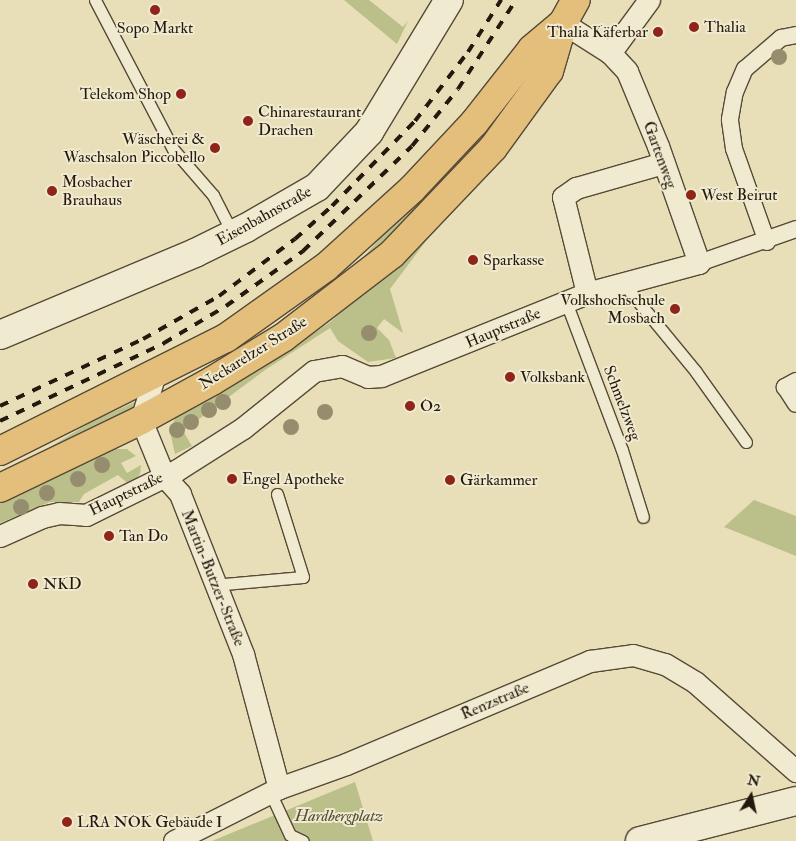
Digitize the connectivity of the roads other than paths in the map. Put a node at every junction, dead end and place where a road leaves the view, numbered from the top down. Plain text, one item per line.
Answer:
1 (95, 0) edge
2 (449, 0) edge
3 (649, 0) edge
4 (570, 12) edge
5 (796, 35) edge
6 (610, 53) junction
7 (663, 163) junction
8 (796, 229) edge
9 (234, 234) junction
10 (767, 242) junction
11 (698, 263) junction
12 (623, 283) junction
13 (587, 294) junction
14 (566, 302) junction
15 (0, 335) edge
16 (154, 377) junction
17 (796, 381) edge
18 (796, 404) edge
19 (141, 420) junction
20 (746, 442) dead end
21 (0, 451) edge
22 (164, 476) junction
23 (0, 488) edge
24 (277, 494) dead end
25 (643, 517) dead end
26 (0, 536) edge
27 (213, 585) junction
28 (796, 771) edge
29 (274, 790) junction
30 (796, 802) edge
31 (289, 838) edge
32 (174, 841) edge
33 (303, 841) edge
34 (640, 841) edge

1 - 9 lane
2 - 9 main road, Eisenbahnstraße
3 - 6 street
4 - 6 street, Gartenweg
4 - 16 main road
4 - 19 main road, Neckarelzer Straße
5 - 10 street
6 - 7 street, Gartenweg
7 - 11 street, Gartenweg
7 - 13 street
8 - 10 street, Hauptstraße
9 - 15 main road, Eisenbahnstraße
10 - 11 street, Hauptstraße
11 - 12 street, Hauptstraße
12 - 13 street, Hauptstraße
12 - 20 lane
13 - 14 street, Hauptstraße
14 - 22 street, Hauptstraße
14 - 25 lane, Schmelzweg
16 - 19 street
16 - 21 main road
17 - 18 street
19 - 22 street, Martin-Butzer-Straße
19 - 23 main road, Neckarelzer Straße
22 - 26 street, Hauptstraße
22 - 27 street, Martin-Butzer-Straße
24 - 27 lane
27 - 29 street, Martin-Butzer-Straße
28 - 29 street, Renzstraße
29 - 31 lane, Martin-Butzer-Straße
29 - 32 street, Renzstraße
30 - 34 main road
31 - 33 lane, Martin-Butzer-Straße

